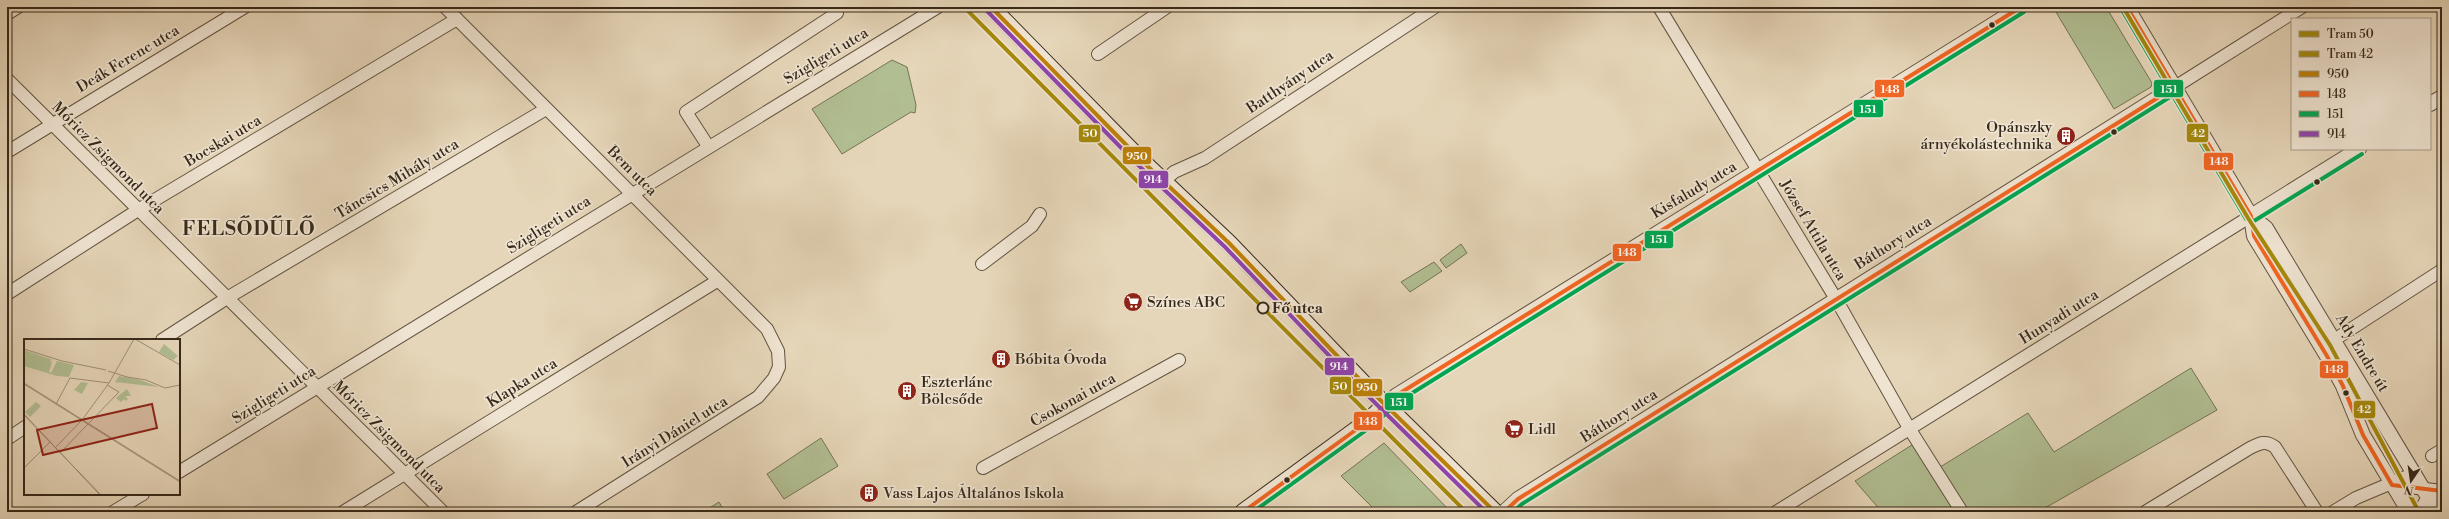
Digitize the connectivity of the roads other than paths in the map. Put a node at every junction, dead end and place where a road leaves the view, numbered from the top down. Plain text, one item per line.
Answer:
1 (18, 7) edge
2 (245, 7) edge
3 (446, 7) edge
4 (938, 7) edge
5 (991, 7) edge
6 (1167, 7) edge
7 (1435, 7) edge
8 (1659, 7) edge
9 (2021, 7) edge
10 (2126, 7) edge
11 (2302, 7) edge
12 (836, 13) dead end
13 (7, 14) edge
14 (457, 19) junction
15 (1098, 54) dead end
16 (7, 79) edge
17 (2175, 87) junction
18 (2442, 97) edge
19 (2431, 103) edge
20 (546, 109) junction
21 (51, 124) junction
22 (708, 146) junction
23 (2356, 150) edge
24 (7, 152) edge
25 (1760, 171) junction
26 (1163, 182) junction
27 (632, 192) junction
28 (138, 210) junction
29 (1040, 214) dead end
30 (2251, 216) junction
31 (982, 264) dead end
32 (2442, 270) edge
33 (718, 281) junction
34 (7, 294) edge
35 (227, 298) junction
36 (1836, 299) junction
37 (164, 339) edge
38 (2334, 340) junction
39 (2327, 356) junction
40 (1179, 360) dead end
41 (778, 367) joint
42 (317, 387) junction
43 (1385, 405) junction
44 (24, 428) edge
45 (1909, 428) junction
46 (7, 439) edge
47 (983, 468) dead end
48 (180, 471) edge
49 (2415, 473) junction
50 (405, 474) junction
51 (2392, 485) junction
52 (2442, 492) edge
53 (2426, 493) junction
54 (141, 495) edge
55 (113, 512) edge
56 (343, 512) edge
57 (443, 512) edge
58 (576, 512) edge
59 (1243, 512) edge
60 (1495, 512) edge
61 (1504, 512) edge
62 (1776, 512) edge
63 (1962, 512) edge
64 (2146, 512) edge
65 (2317, 512) edge
66 (2333, 512) edge
67 (2409, 512) edge
68 (2419, 512) edge
69 (2437, 512) edge

1 - 13 street
2 - 21 street, Deák Ferenc utca
3 - 14 street, Bem utca
4 - 22 street, Szigligeti utca
5 - 26 main road
6 - 15 street
7 - 26 street, Batthyány utca
8 - 25 street, József Attila utca
9 - 25 street, Kisfaludy utca
10 - 17 street, Ady Endre út
11 - 17 street, Báthory utca
12 - 22 street
14 - 20 street, Bem utca
14 - 28 street, Bocskai utca
16 - 21 street, Móricz Zsigmond utca
17 - 30 street, Ady Endre út
17 - 36 street, Báthory utca
18 - 19 street
20 - 27 street, Bem utca
20 - 35 street, Táncsics Mihály utca
21 - 24 street, Deák Ferenc utca
21 - 28 street, Móricz Zsigmond utca
22 - 27 street, Szigligeti utca
23 - 30 street, Hunyadi utca
25 - 36 street, József Attila utca
25 - 43 street, Kisfaludy utca
26 - 43 main road
27 - 33 street, Bem utca
27 - 42 street, Szigligeti utca
28 - 34 street, Bocskai utca
28 - 35 street, Móricz Zsigmond utca
29 - 31 street
30 - 38 street, Ady Endre út
30 - 39 street, Ady Endre út
30 - 45 street, Hunyadi utca
32 - 38 street
33 - 41 street, Bem utca
33 - 50 street, Klapka utca
35 - 37 street, Táncsics Mihály utca
35 - 42 street, Móricz Zsigmond utca
36 - 45 street, József Attila utca
36 - 61 street, Báthory utca
38 - 39 street
38 - 49 street, Ady Endre út
39 - 51 street, Ady Endre út
40 - 47 street, Csokonai utca
41 - 58 street, Irányi Dániel utca
42 - 48 street, Szigligeti utca
42 - 50 street, Móricz Zsigmond utca
43 - 59 main road
43 - 60 main road
44 - 46 street
45 - 62 street, Hunyadi utca
45 - 63 street, József Attila utca
49 - 51 street
49 - 53 street, Ady Endre út
50 - 56 street, Klapka utca
50 - 57 street, Móricz Zsigmond utca
51 - 53 street
51 - 66 street
51 - 67 street, Ady Endre út
52 - 53 street
53 - 68 street
53 - 69 street, Ady Endre út
54 - 55 street
64 - 65 street

